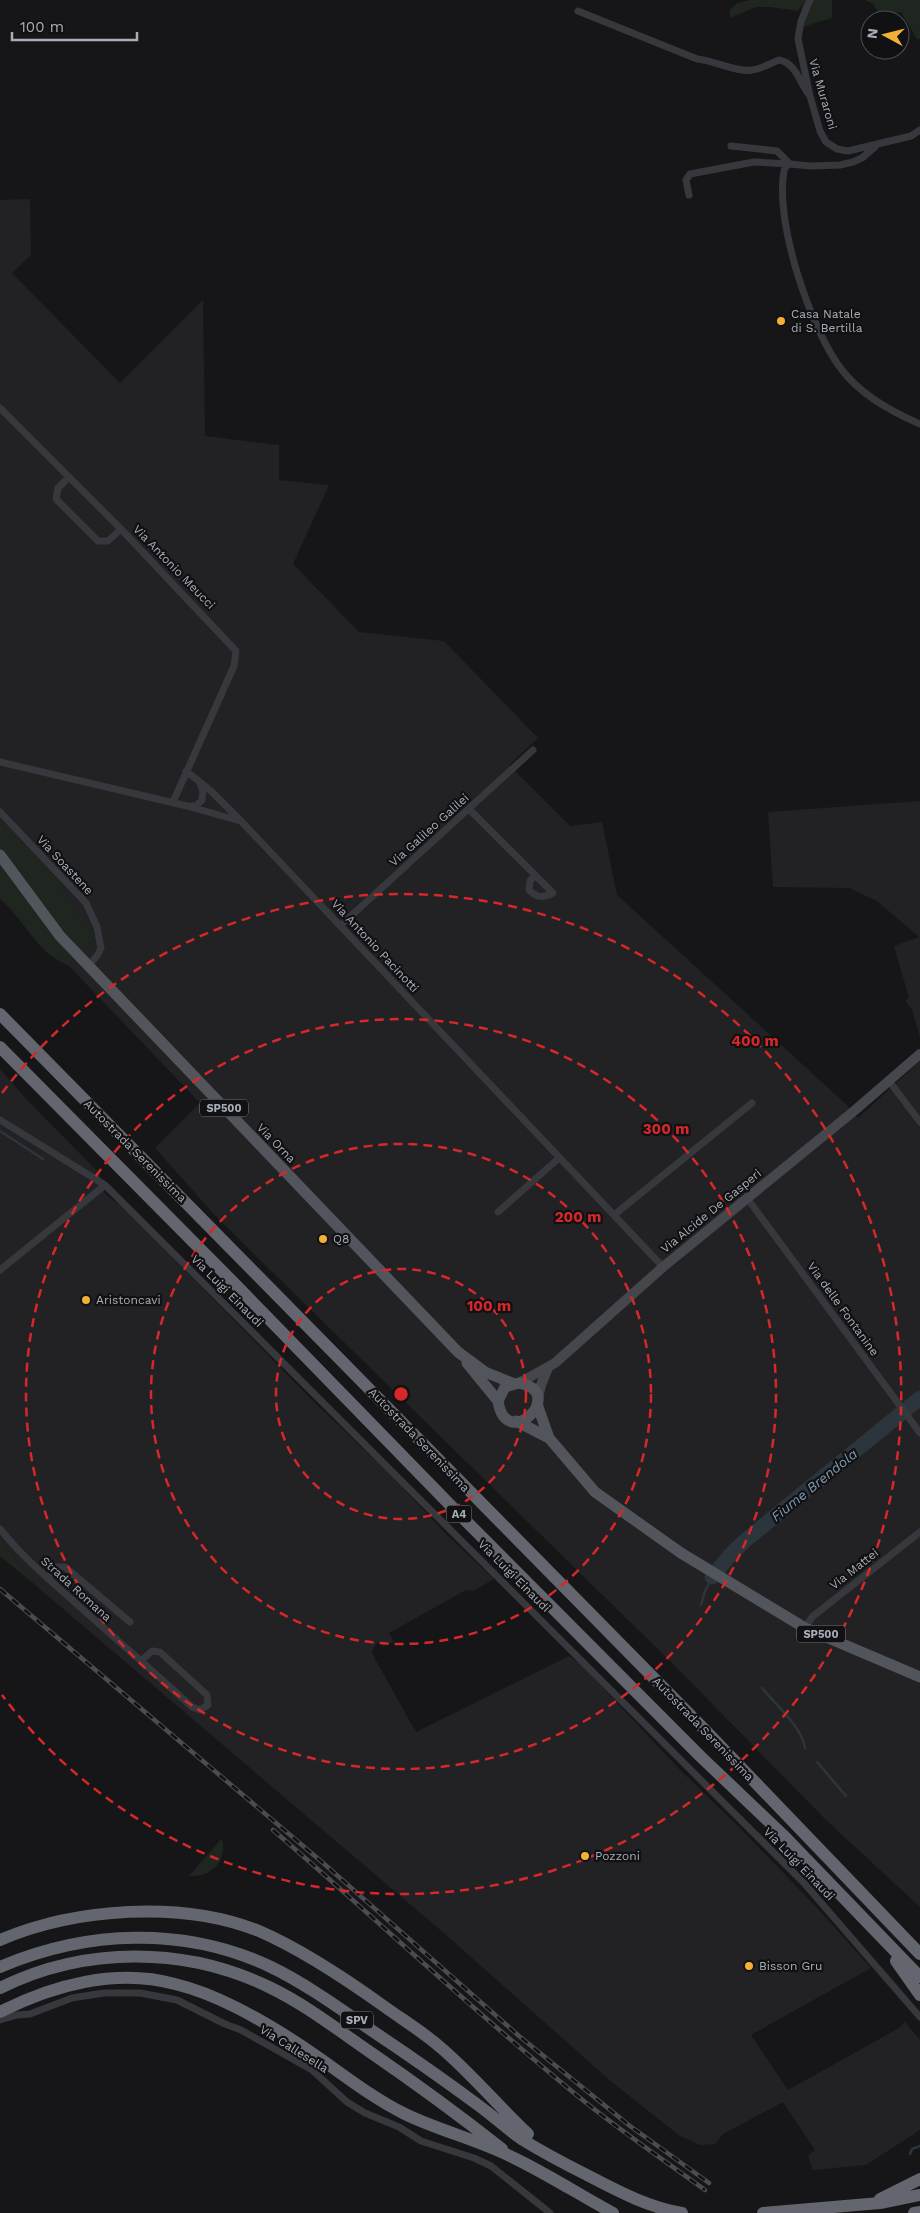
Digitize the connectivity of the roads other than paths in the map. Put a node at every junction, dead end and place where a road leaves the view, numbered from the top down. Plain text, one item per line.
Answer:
1 (810, 0) edge
2 (578, 11) dead end
3 (810, 96) junction
4 (920, 130) edge
5 (877, 145) junction
6 (732, 146) dead end
7 (790, 164) junction
8 (689, 195) dead end
9 (0, 408) edge
10 (920, 424) edge
11 (69, 477) junction
12 (121, 529) junction
13 (534, 750) dead end
14 (0, 762) edge
15 (186, 771) junction
16 (200, 782) junction
17 (173, 802) junction
18 (187, 806) junction
19 (468, 809) junction
20 (0, 812) edge
21 (241, 821) junction
22 (0, 855) edge
23 (535, 875) dead end
24 (341, 925) junction
25 (88, 966) junction
26 (0, 1014) edge
27 (0, 1047) edge
28 (920, 1054) edge
29 (888, 1081) junction
30 (752, 1103) dead end
31 (0, 1120) edge
32 (920, 1122) edge
33 (559, 1158) junction
34 (106, 1184) junction
35 (747, 1198) junction
36 (498, 1212) dead end
37 (614, 1215) junction
38 (663, 1268) junction
39 (0, 1270) edge
40 (458, 1352) junction
41 (548, 1368) junction
42 (516, 1383) junction
43 (498, 1401) junction
44 (537, 1403) junction
45 (516, 1421) junction
46 (920, 1432) edge
47 (549, 1438) junction
48 (0, 1529) edge
49 (920, 1532) edge
50 (48, 1578) junction
51 (130, 1622) dead end
52 (805, 1628) junction
53 (141, 1661) junction
54 (920, 1677) edge
55 (892, 1925) junction
56 (873, 1928) junction
57 (0, 1940) edge
58 (920, 1945) edge
59 (920, 1954) edge
60 (0, 1967) edge
61 (920, 1977) edge
62 (0, 1988) edge
63 (920, 1995) edge
64 (0, 2012) edge
65 (920, 2017) edge
66 (0, 2020) edge
67 (513, 2157) junction
68 (554, 2158) junction
69 (920, 2179) edge
70 (920, 2195) edge
71 (866, 2204) junction
72 (920, 2212) edge
73 (550, 2213) edge
74 (612, 2213) edge
75 (682, 2213) edge
76 (763, 2213) edge
77 (914, 2213) edge

1 - 3 street, Via Muraroni
2 - 3 street
3 - 5 street, Via Muraroni
4 - 5 street, Via Muraroni
5 - 7 street
6 - 7 street
7 - 8 street
7 - 10 street
9 - 11 street, Via Antonio Meucci
11 - 12 street, Via Antonio Meucci
11 - 12 street
12 - 15 street, Via Antonio Meucci
13 - 19 street, Via Galileo Galilei
14 - 17 street
15 - 16 street
15 - 17 street, Via Antonio Meucci
16 - 18 street
16 - 21 street, Via Antonio Pacinotti
17 - 18 street
18 - 21 street
19 - 23 street
19 - 24 street, Via Galileo Galilei
20 - 25 street, Via Soastene
21 - 24 street, Via Antonio Pacinotti
22 - 25 main road, Via Orna / SP500
24 - 33 street, Via Antonio Pacinotti
25 - 40 main road, Via Orna / SP500
26 - 55 highway, Autostrada Serenissima / A4
27 - 56 highway, Autostrada Serenissima / A4
28 - 29 main road, Via Alcide De Gasperi
29 - 32 street
29 - 35 main road, Via Alcide De Gasperi
30 - 37 street
31 - 34 street, Via Luigi Einaudi
33 - 36 street
33 - 37 street, Via Antonio Pacinotti
34 - 39 street
34 - 65 street, Via Luigi Einaudi
35 - 38 main road, Via Alcide De Gasperi
35 - 46 street, Via delle Fontanine
37 - 38 street, Via Antonio Pacinotti
38 - 41 main road, Via Alcide De Gasperi
40 - 42 main road, Via Orna / SP500
40 - 43 main road, SP500
41 - 42 main road
41 - 44 main road, Via Alcide De Gasperi
42 - 43 main road
42 - 44 main road, SP500
43 - 45 main road, SP500
44 - 45 main road
44 - 47 main road, SP500
45 - 47 main road, SP500
47 - 52 main road, SP500
48 - 50 street, Strada Romana
49 - 52 street, Via Mattei
50 - 51 street
50 - 53 street, Strada Romana
52 - 54 main road, SP500
53 - 53 street, Strada Romana
55 - 58 highway
55 - 59 highway, Autostrada Serenissima / A4
56 - 61 highway, Autostrada Serenissima / A4
56 - 63 highway
57 - 68 highway
60 - 68 highway, SPV
62 - 67 highway, SPV
64 - 67 highway
66 - 73 street, Via Callesella
67 - 74 highway, SPV
68 - 75 highway, SPV
69 - 71 highway
70 - 71 highway
71 - 76 highway
72 - 77 highway

